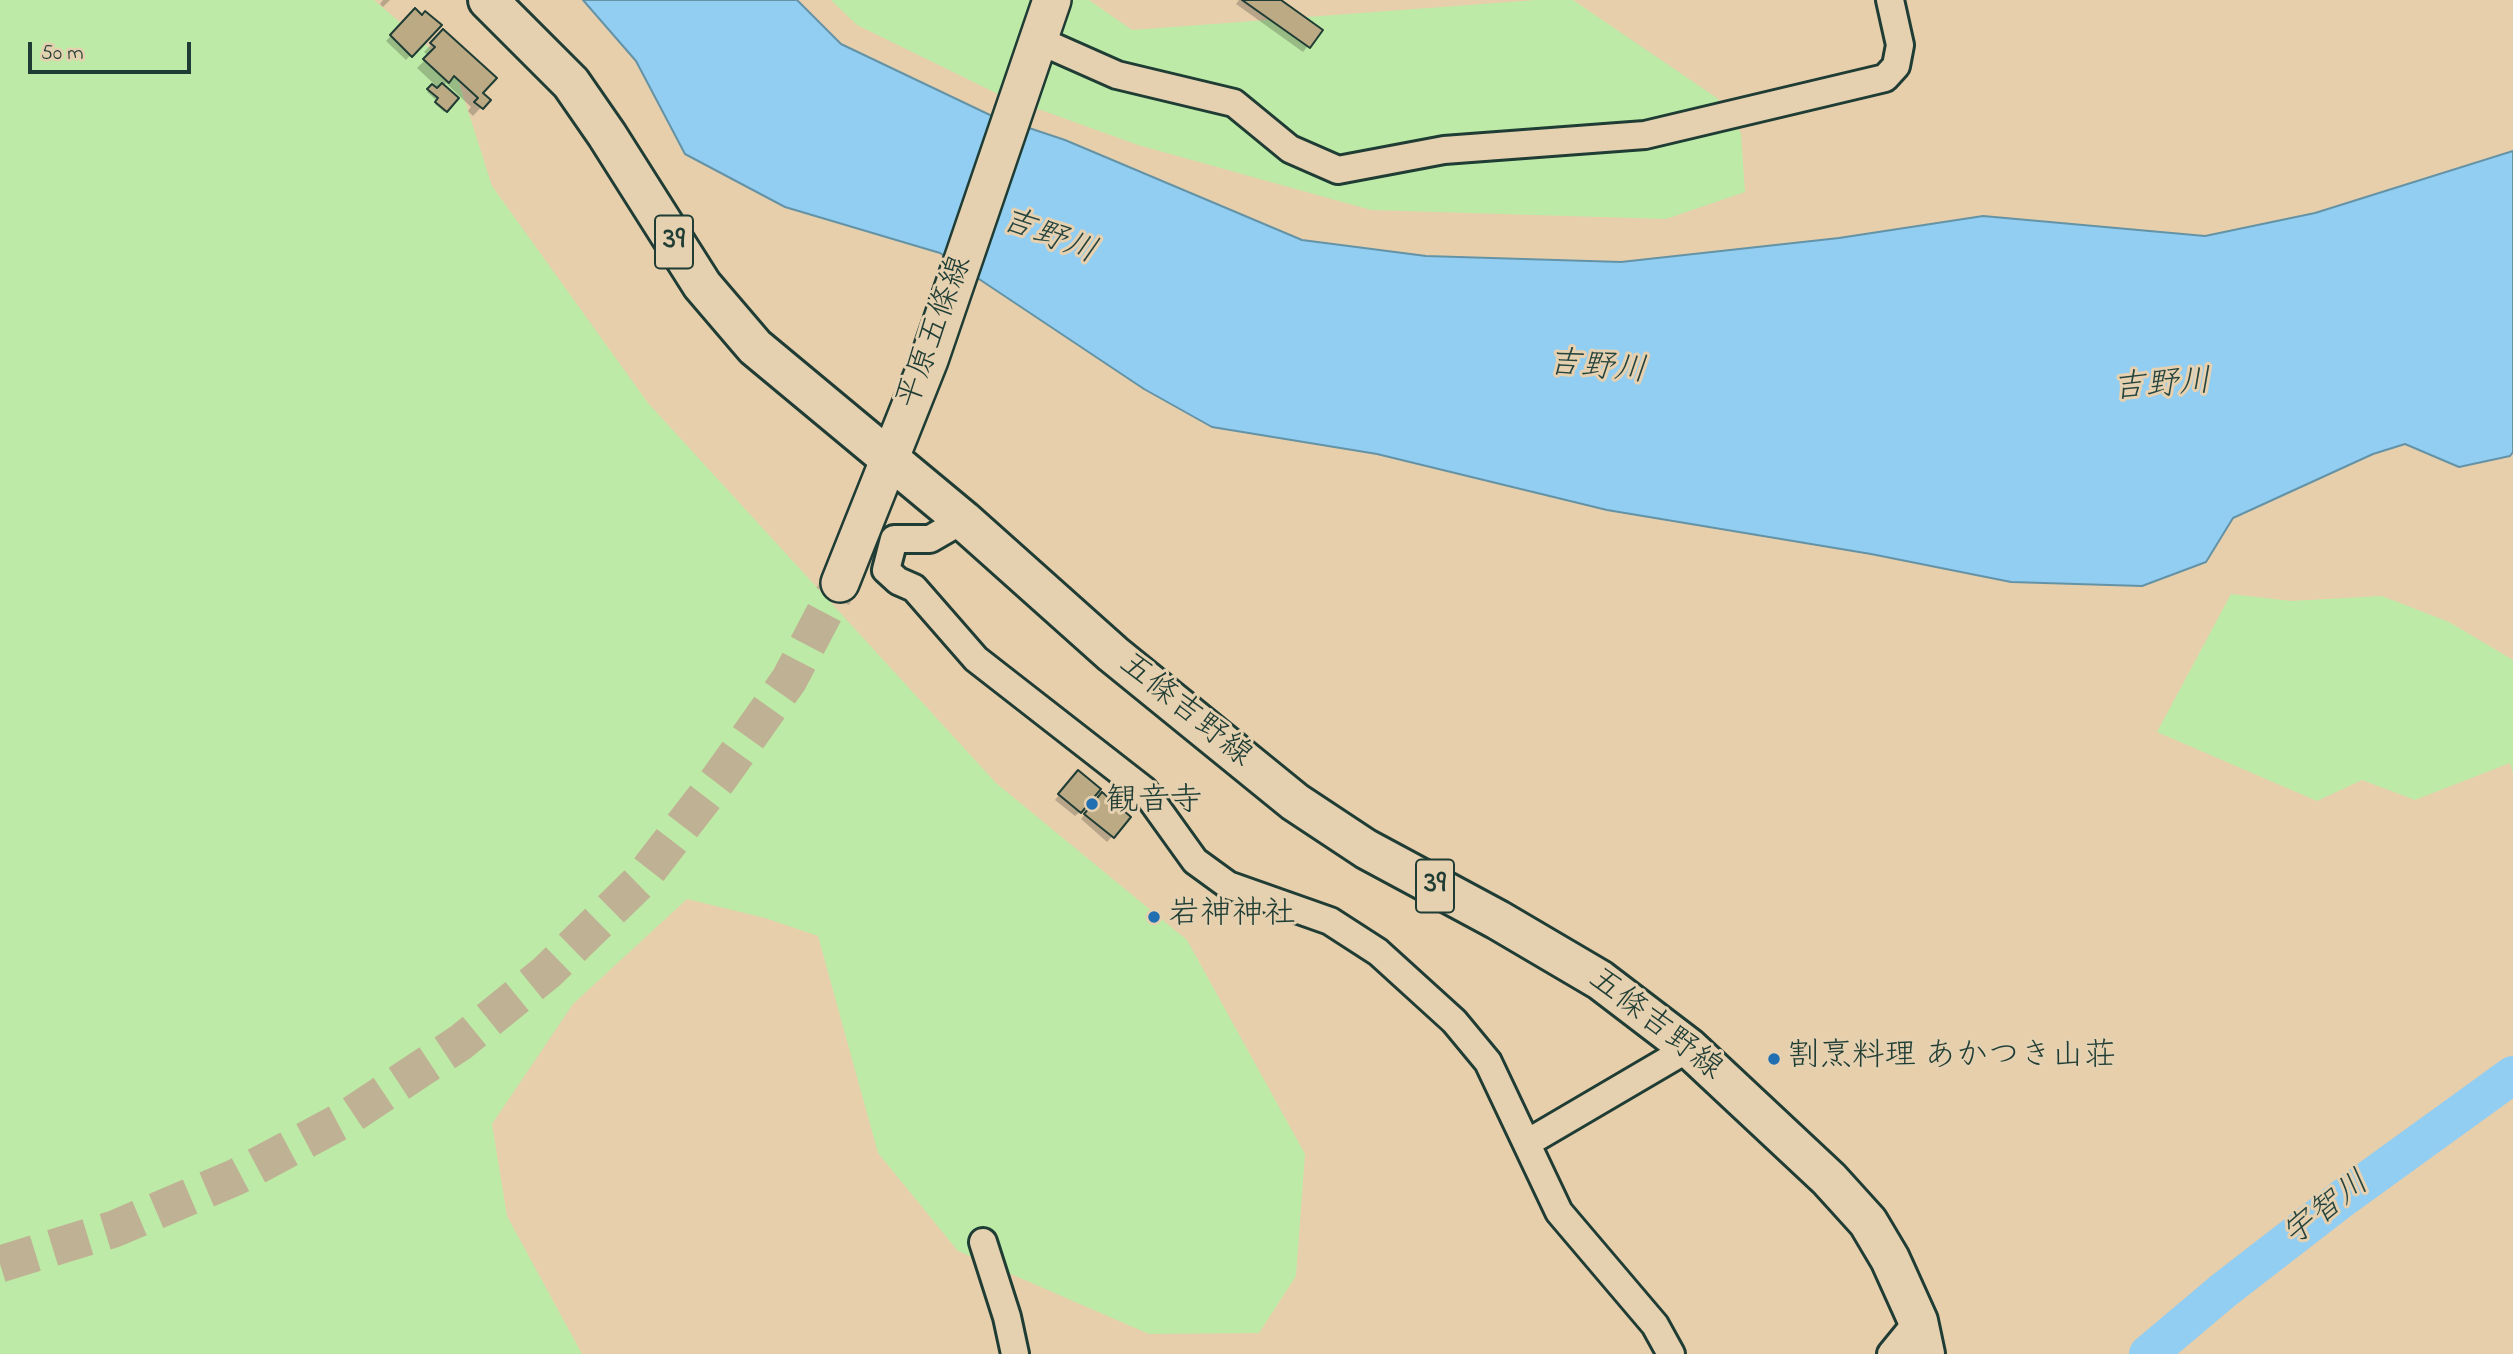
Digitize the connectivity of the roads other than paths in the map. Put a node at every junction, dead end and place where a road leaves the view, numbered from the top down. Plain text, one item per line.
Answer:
1 (488, 0) edge
2 (1052, 0) edge
3 (1890, 0) edge
4 (1033, 57) junction
5 (889, 457) junction
6 (963, 520) junction
7 (840, 583) tunnel mouth
8 (1689, 1048) junction
9 (1527, 1143) junction
10 (983, 1242) dead end
11 (1922, 1337) edge
12 (1015, 1354) edge
13 (1671, 1354) edge
14 (1891, 1354) edge

1 - 5 main road, 五條吉野線 / 39
2 - 4 main road, 平原五條線
3 - 4 street
4 - 5 main road, 平原五條線
5 - 6 main road, 五條吉野線 / 39
5 - 7 main road, 平原五條線
6 - 8 main road, 五條吉野線 / 39
6 - 9 street
8 - 9 street
8 - 11 main road, 五條吉野線 / 39
9 - 13 street
10 - 12 street
11 - 14 street

